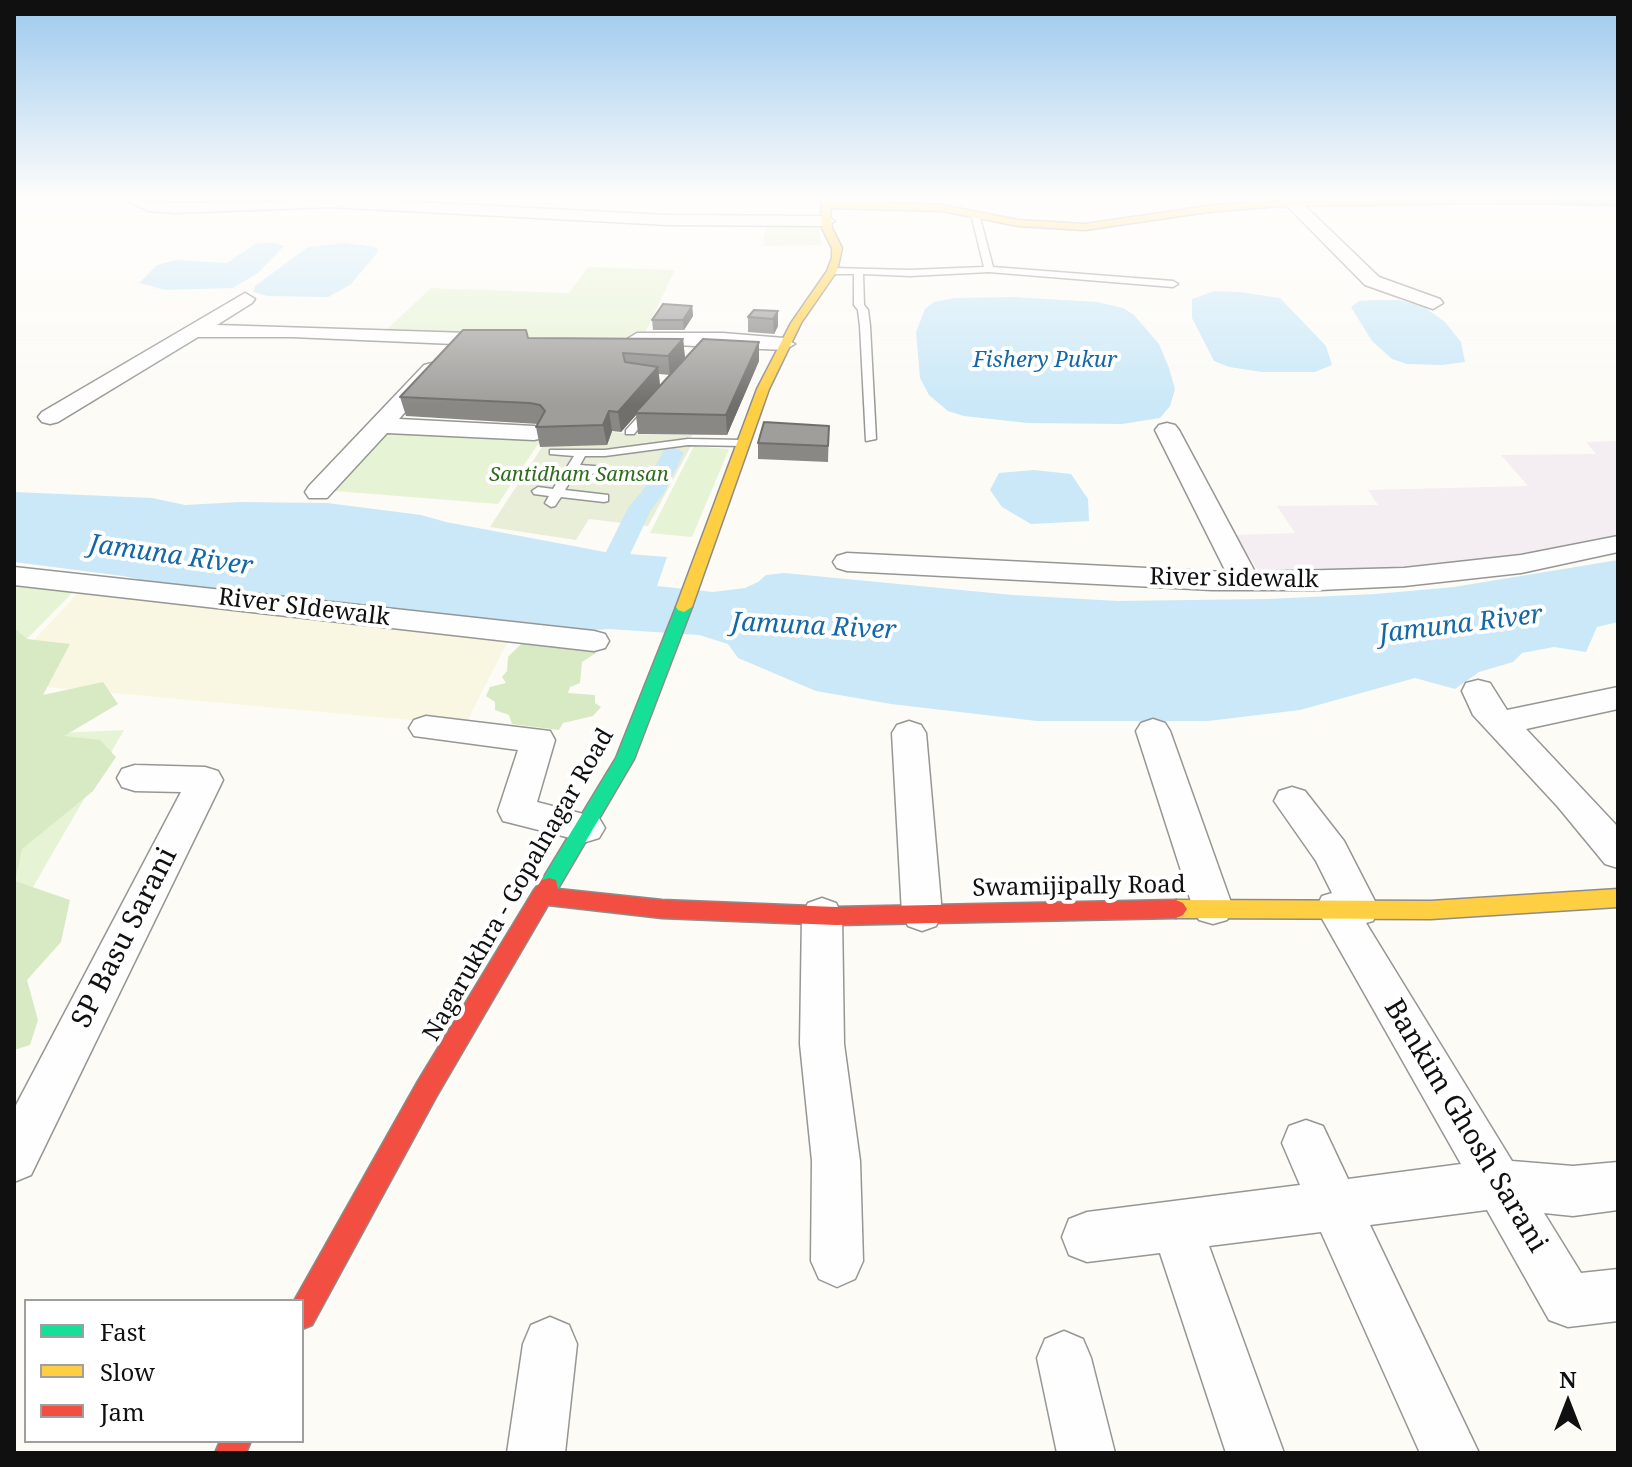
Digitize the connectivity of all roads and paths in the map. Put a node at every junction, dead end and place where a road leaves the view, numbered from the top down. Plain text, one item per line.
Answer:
1 (1359, 268) edge
2 (989, 269) joint
3 (832, 271) joint
4 (858, 272) junction
5 (1173, 284) dead end
6 (245, 299) dead end
7 (1433, 303) dead end
8 (313, 315) dead end
9 (194, 331) junction
10 (292, 331) junction
11 (615, 339) edge
12 (460, 340) junction
13 (522, 340) edge
14 (726, 352) edge
15 (775, 352) junction
16 (739, 353) edge
17 (656, 402) edge
18 (50, 417) dead end
19 (380, 425) junction
20 (1167, 430) dead end
21 (630, 432) dead end
22 (534, 433) dead end
23 (870, 439) dead end
24 (743, 443) junction
25 (554, 452) edge
26 (582, 452) junction
27 (607, 471) dead end
28 (570, 472) junction
29 (546, 475) dead end
30 (538, 491) dead end
31 (318, 492) dead end
32 (554, 498) junction
33 (604, 498) dead end
34 (1618, 544) edge
35 (847, 562) dead end
36 (14, 576) edge
37 (1245, 581) junction
38 (594, 641) dead end
39 (1478, 691) dead end
40 (1618, 698) edge
41 (1501, 723) junction
42 (426, 728) dead end
43 (1153, 731) dead end
44 (909, 733) dead end
45 (135, 778) dead end
46 (1292, 801) dead end
47 (586, 828) junction
48 (1618, 853) edge
49 (541, 896) junction
50 (1618, 898) edge
51 (1213, 908) junction
52 (1347, 908) junction
53 (922, 914) junction
54 (822, 915) junction
55 (1306, 1143) dead end
56 (14, 1158) edge
57 (1499, 1184) junction
58 (1618, 1186) edge
59 (1334, 1205) junction
60 (1176, 1226) junction
61 (1087, 1237) dead end
62 (837, 1261) dead end
63 (1618, 1295) edge
64 (304, 1311) edge
65 (550, 1344) dead end
66 (1064, 1358) dead end
67 (536, 1453) edge
68 (1086, 1453) edge
69 (1255, 1453) edge
70 (1450, 1453) edge

1 - 7 street
2 - 4 lane
2 - 5 lane
3 - 4 lane
3 - 15 street, Nagarukhra - Gopalnagar Road
4 - 23 lane
6 - 9 street
8 - 10 street
9 - 10 street
9 - 18 street
10 - 12 street
11 - 15 street
12 - 13 street
12 - 19 street
14 - 16 lane
15 - 24 street, Nagarukhra - Gopalnagar Road
17 - 21 lane
19 - 22 street
19 - 31 street
20 - 37 street
24 - 26 lane
24 - 47 street, Nagarukhra - Gopalnagar Road
25 - 26 lane
26 - 28 lane
27 - 28 lane
28 - 29 lane
28 - 32 lane
30 - 32 lane
32 - 33 lane
34 - 37 street, River sidewalk
35 - 37 street, River sidewalk
36 - 38 street, River SIdewalk
39 - 41 street
40 - 41 street
41 - 48 street
42 - 47 street
43 - 51 street
44 - 53 street
45 - 56 street, SP Basu Sarani
46 - 52 street, Bankim Ghosh Sarani
47 - 49 street, Nagarukhra - Gopalnagar Road
49 - 54 street, Swamijipally Road
49 - 64 street, Nagarukhra - Gopalnagar Road
50 - 52 street, Swamijipally Road
51 - 52 street, Swamijipally Road
51 - 53 street, Swamijipally Road
52 - 57 street, Bankim Ghosh Sarani
53 - 54 street, Swamijipally Road
54 - 62 street
55 - 59 street
57 - 58 street
57 - 59 street
57 - 63 street, Bankim Ghosh Sarani
59 - 60 street
59 - 70 street
60 - 61 street
60 - 69 street
65 - 67 street
66 - 68 street

